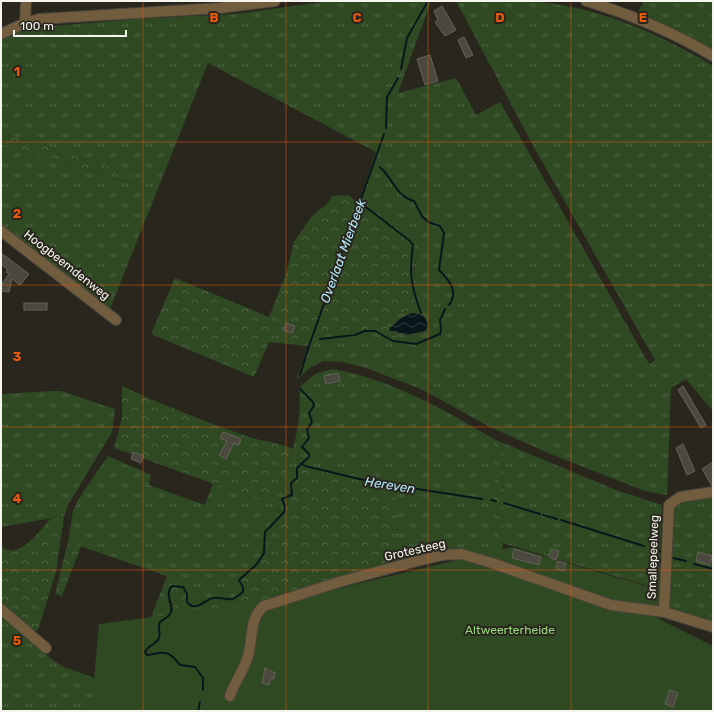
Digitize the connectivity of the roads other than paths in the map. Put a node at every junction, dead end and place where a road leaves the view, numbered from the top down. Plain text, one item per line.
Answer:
1 (26, 1) edge
2 (275, 1) edge
3 (586, 1) edge
4 (25, 23) junction
5 (1, 34) edge
6 (713, 56) edge
7 (1, 231) edge
8 (116, 320) dead end
9 (713, 492) edge
10 (1, 609) edge
11 (664, 612) junction
12 (713, 627) edge
13 (46, 648) dead end
14 (230, 696) dead end

1 - 4 street
2 - 4 street
3 - 6 street
4 - 5 street
7 - 8 street, Hoogbeemdenweg
9 - 11 street, Smallepeelweg
10 - 13 street
11 - 12 street, Grotesteeg
11 - 14 street, Grotesteeg

